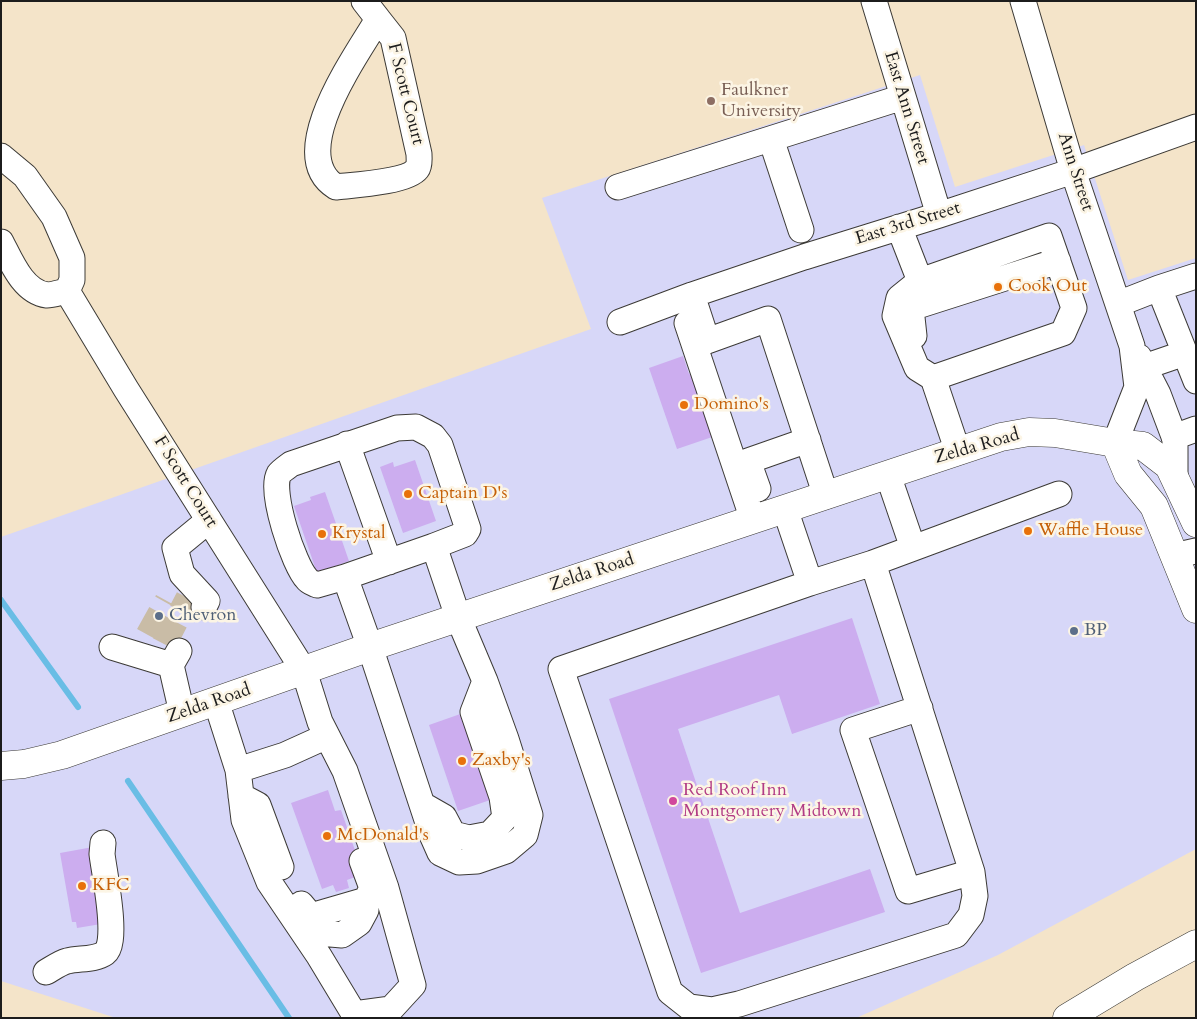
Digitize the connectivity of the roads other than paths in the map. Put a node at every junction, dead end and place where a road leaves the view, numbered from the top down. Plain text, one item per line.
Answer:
1 (874, 1) edge
2 (1023, 1) edge
3 (371, 10) edge
4 (903, 98) junction
5 (1196, 126) edge
6 (771, 139) junction
7 (1, 156) edge
8 (1073, 171) junction
9 (618, 187) dead end
10 (939, 215) junction
11 (899, 227) junction
12 (800, 230) dead end
13 (1, 242) edge
14 (1058, 262) junction
15 (1196, 276) edge
16 (920, 281) junction
17 (1159, 288) junction
18 (67, 291) junction
19 (686, 297) junction
20 (1118, 304) junction
21 (620, 322) dead end
22 (1131, 342) junction
23 (1144, 367) junction
24 (1192, 369) edge
25 (925, 373) junction
26 (1185, 433) edge
27 (808, 440) junction
28 (1115, 443) junction
29 (347, 444) junction
30 (958, 452) junction
31 (888, 475) junction
32 (1175, 479) junction
33 (1059, 494) dead end
34 (826, 496) junction
35 (768, 515) junction
36 (209, 520) junction
37 (1195, 521) edge
38 (434, 546) junction
39 (913, 548) junction
40 (1185, 553) edge
41 (389, 562) junction
42 (873, 562) junction
43 (345, 577) junction
44 (810, 583) junction
45 (188, 591) tunnel mouth
46 (1196, 609) edge
47 (458, 617) junction
48 (112, 647) dead end
49 (370, 647) junction
50 (304, 671) junction
51 (216, 701) junction
52 (920, 708) junction
53 (182, 713) junction
54 (327, 736) junction
55 (1, 766) edge
56 (238, 770) junction
57 (345, 771) junction
58 (241, 796) junction
59 (103, 843) dead end
60 (972, 872) junction
61 (1196, 944) edge
62 (46, 972) dead end
63 (1066, 1018) edge

1 - 4 street, East Ann Street
2 - 8 street, Ann Street
3 - 3 street, F Scott Court
4 - 6 street
4 - 10 street, East Ann Street
5 - 8 street, East 3rd Street
6 - 9 street
6 - 12 street
7 - 18 street
8 - 10 street, East 3rd Street
8 - 20 street, Ann Street
10 - 11 street, East 3rd Street
11 - 16 street
11 - 19 street, East 3rd Street
13 - 18 street
14 - 16 street
14 - 25 street
14 - 25 street
15 - 17 street
16 - 25 street
17 - 20 street
17 - 24 street
18 - 36 street, F Scott Court
19 - 21 street, East 3rd Street
19 - 27 street
19 - 35 street
20 - 22 street, Ann Street
22 - 23 street, Ann Street
22 - 28 street, Ann Street
23 - 24 street
23 - 26 street, Ann Street
25 - 30 street
26 - 32 street, Ann Street
27 - 34 street
27 - 35 street
28 - 30 main road, Zelda Road
28 - 32 main road, Zelda Road
28 - 40 main road
29 - 38 street
29 - 41 street
29 - 43 street
30 - 31 main road, Zelda Road
31 - 34 main road, Zelda Road
31 - 39 street
32 - 37 main road, Ann Street
33 - 39 street
34 - 35 main road, Zelda Road
35 - 44 street
35 - 47 main road, Zelda Road
36 - 45 street
36 - 50 street, F Scott Court
38 - 41 street
38 - 47 street
39 - 42 street
40 - 46 main road
41 - 43 street
42 - 44 street
42 - 52 street
43 - 49 street
44 - 60 street
47 - 49 main road, Zelda Road
47 - 49 street
48 - 53 street
49 - 50 main road, Zelda Road
50 - 51 main road, Zelda Road
50 - 54 street, F Scott Court
51 - 53 main road, Zelda Road
51 - 56 street
52 - 60 street
52 - 60 street
53 - 55 main road, Zelda Road
54 - 56 street
54 - 57 street, F Scott Court
56 - 58 street
57 - 58 street
57 - 58 street, F Scott Court
59 - 62 street
61 - 63 main road

